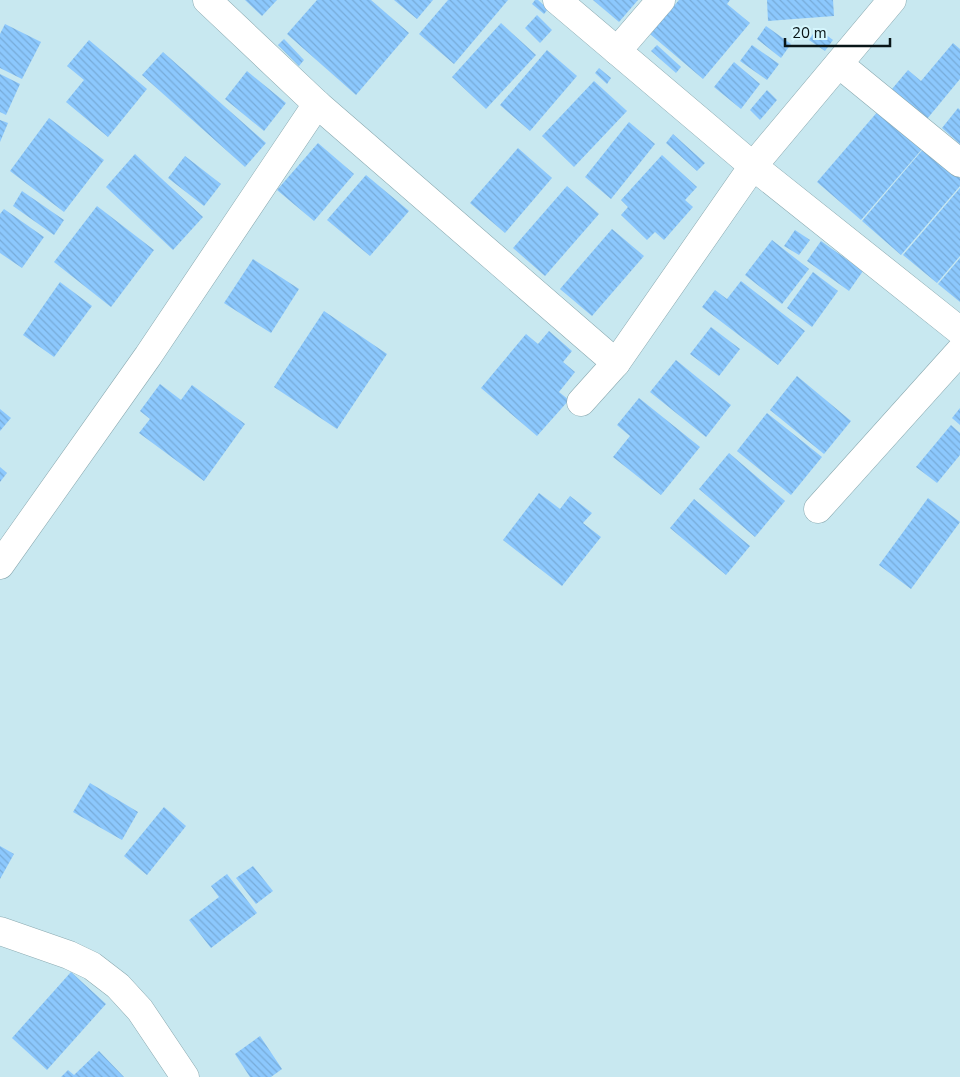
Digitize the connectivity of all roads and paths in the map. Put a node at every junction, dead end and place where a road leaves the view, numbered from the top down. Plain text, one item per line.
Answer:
1 (207, 0) edge
2 (557, 0) edge
3 (661, 0) edge
4 (892, 0) edge
5 (617, 51) junction
6 (839, 64) junction
7 (317, 104) junction
8 (960, 163) edge
9 (754, 166) junction
10 (960, 331) edge
11 (960, 351) edge
12 (616, 362) junction
13 (581, 402) dead end
14 (818, 510) dead end
15 (0, 565) edge
16 (0, 931) edge
17 (185, 1077) edge

1 - 7 street
2 - 5 street
3 - 5 street
4 - 6 street
5 - 9 street
6 - 8 street
6 - 9 street
7 - 12 street
7 - 15 street
9 - 10 street
9 - 12 street
11 - 14 street
12 - 13 street
16 - 17 street

